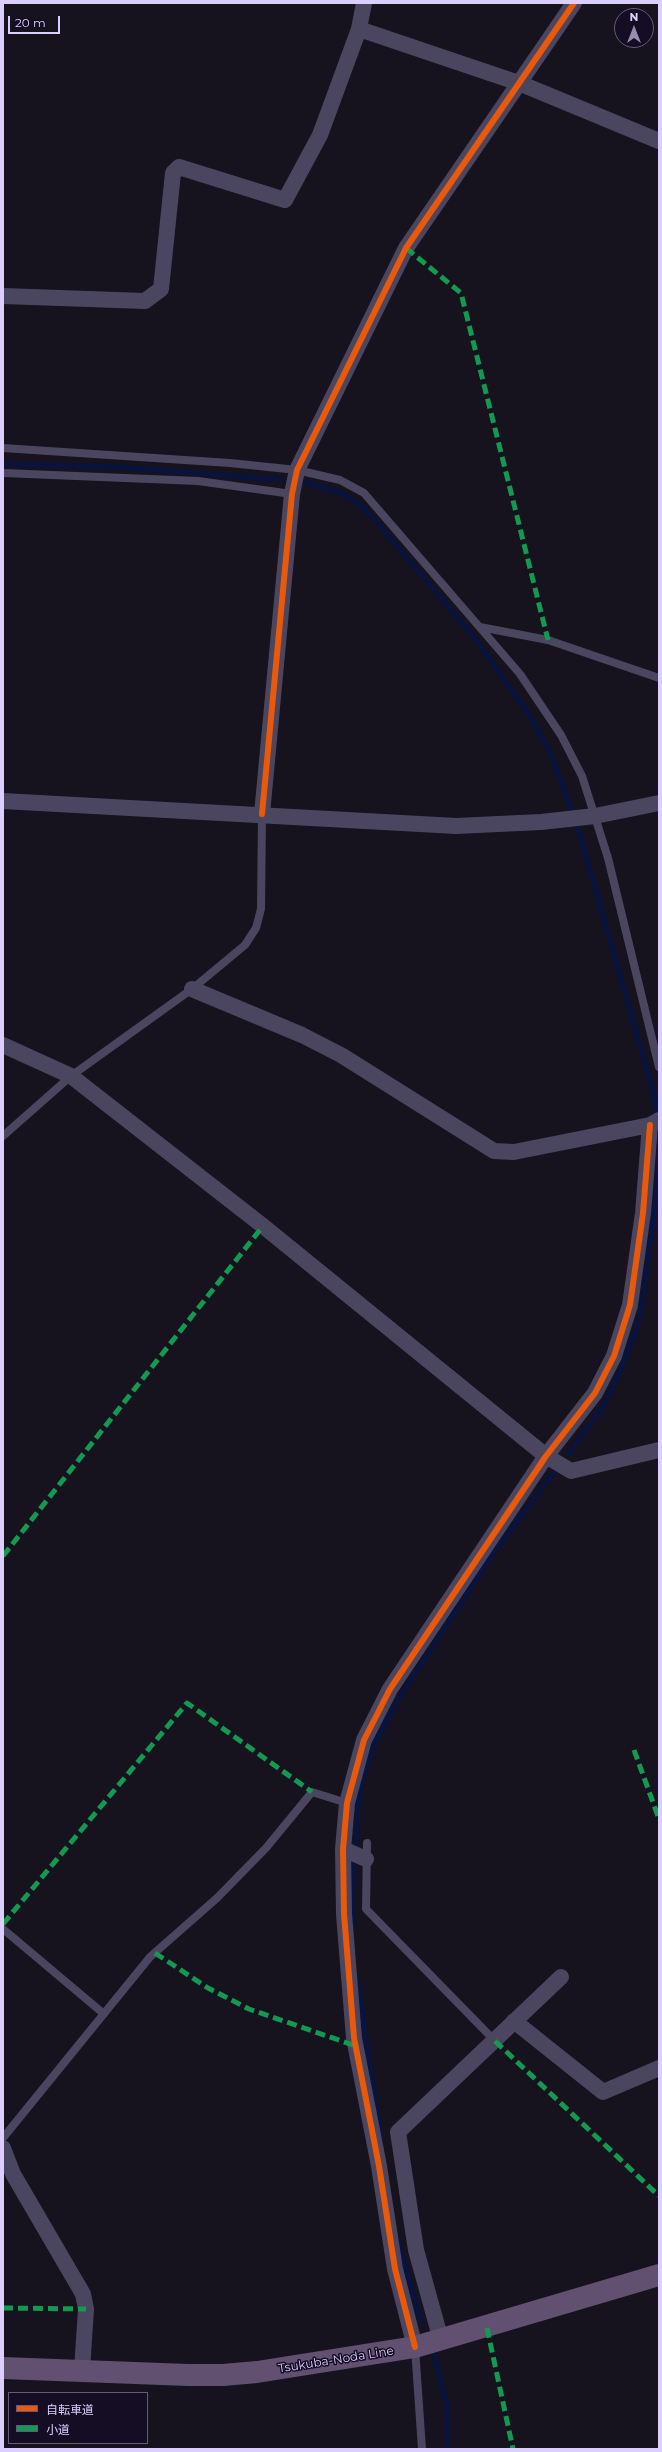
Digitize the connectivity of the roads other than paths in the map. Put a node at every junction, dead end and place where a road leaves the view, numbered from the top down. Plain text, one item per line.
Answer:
1 (364, 3) edge
2 (574, 3) edge
3 (359, 29) junction
4 (520, 83) junction
5 (659, 140) edge
6 (3, 296) edge
7 (3, 448) edge
8 (297, 470) junction
9 (3, 473) edge
10 (292, 494) junction
11 (480, 627) junction
12 (659, 678) edge
13 (3, 801) edge
14 (659, 803) edge
15 (262, 814) junction
16 (594, 816) junction
17 (192, 989) junction
18 (3, 1045) edge
19 (659, 1067) edge
20 (71, 1076) junction
21 (655, 1123) edge
22 (3, 1136) edge
23 (659, 1450) edge
24 (546, 1456) junction
25 (348, 1803) junction
26 (343, 1849) junction
27 (366, 1851) joint
28 (3, 1929) edge
29 (561, 1977) dead end
30 (104, 2014) junction
31 (514, 2022) junction
32 (495, 2041) junction
33 (659, 2068) edge
34 (3, 2138) edge
35 (3, 2148) edge
36 (659, 2276) edge
37 (441, 2340) junction
38 (415, 2347) junction
39 (3, 2368) edge
40 (82, 2370) junction
41 (422, 2449) edge

1 - 3 street
2 - 4 street
3 - 4 street
3 - 6 street
4 - 5 street
4 - 8 street
7 - 8 lane
8 - 10 street
8 - 11 lane
9 - 10 lane
10 - 15 street
11 - 12 lane
11 - 16 lane
13 - 15 street
14 - 16 street
15 - 16 street
15 - 17 lane
16 - 19 lane
17 - 20 lane
17 - 21 street
18 - 20 street
20 - 22 lane
20 - 24 street
21 - 24 street
23 - 24 street
24 - 25 street
25 - 26 street
25 - 30 lane
26 - 27 street
26 - 38 street
27 - 32 lane
28 - 30 lane
29 - 31 street
30 - 34 lane
31 - 32 street
31 - 33 street
32 - 37 street
35 - 40 street
36 - 37 main road, Tsukuba-Noda Line
37 - 38 main road, Tsukuba-Noda Line
38 - 40 main road, Tsukuba-Noda Line
38 - 41 lane
39 - 40 main road, Tsukuba-Noda Line

